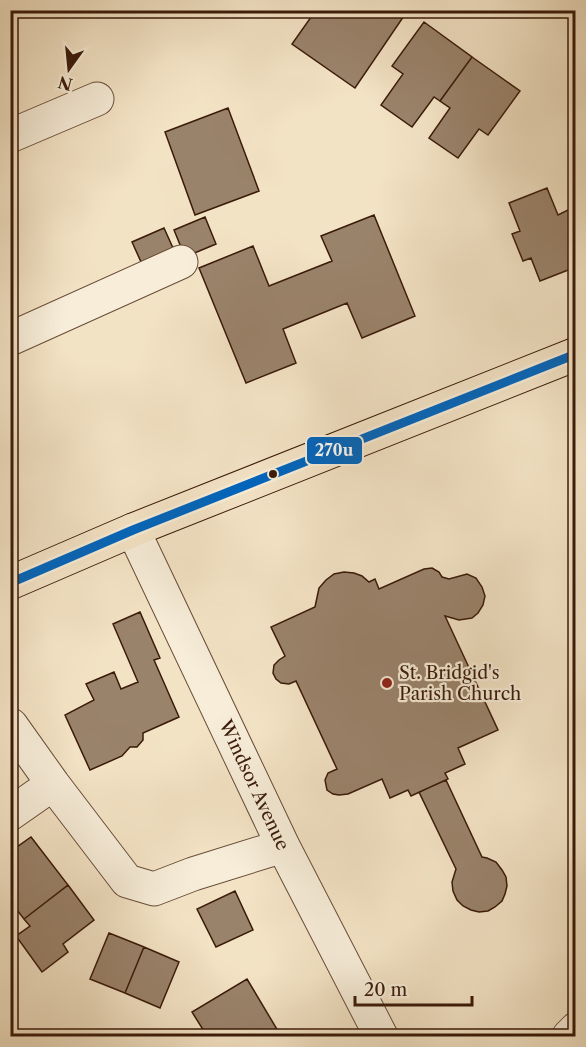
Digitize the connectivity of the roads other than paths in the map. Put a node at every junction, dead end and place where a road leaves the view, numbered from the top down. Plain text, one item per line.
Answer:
1 (97, 99) dead end
2 (10, 136) edge
3 (181, 262) dead end
4 (10, 339) edge
5 (576, 354) edge
6 (133, 530) junction
7 (10, 583) edge
8 (11, 724) edge
9 (52, 784) junction
10 (10, 814) edge
11 (283, 846) junction
12 (576, 1029) edge
13 (381, 1036) edge
14 (569, 1036) edge

1 - 2 street
3 - 4 street
5 - 6 main road
6 - 7 main road
6 - 11 street, Windsor Avenue
8 - 9 street
9 - 10 street
9 - 11 street
11 - 13 street, Windsor Avenue
12 - 14 street

